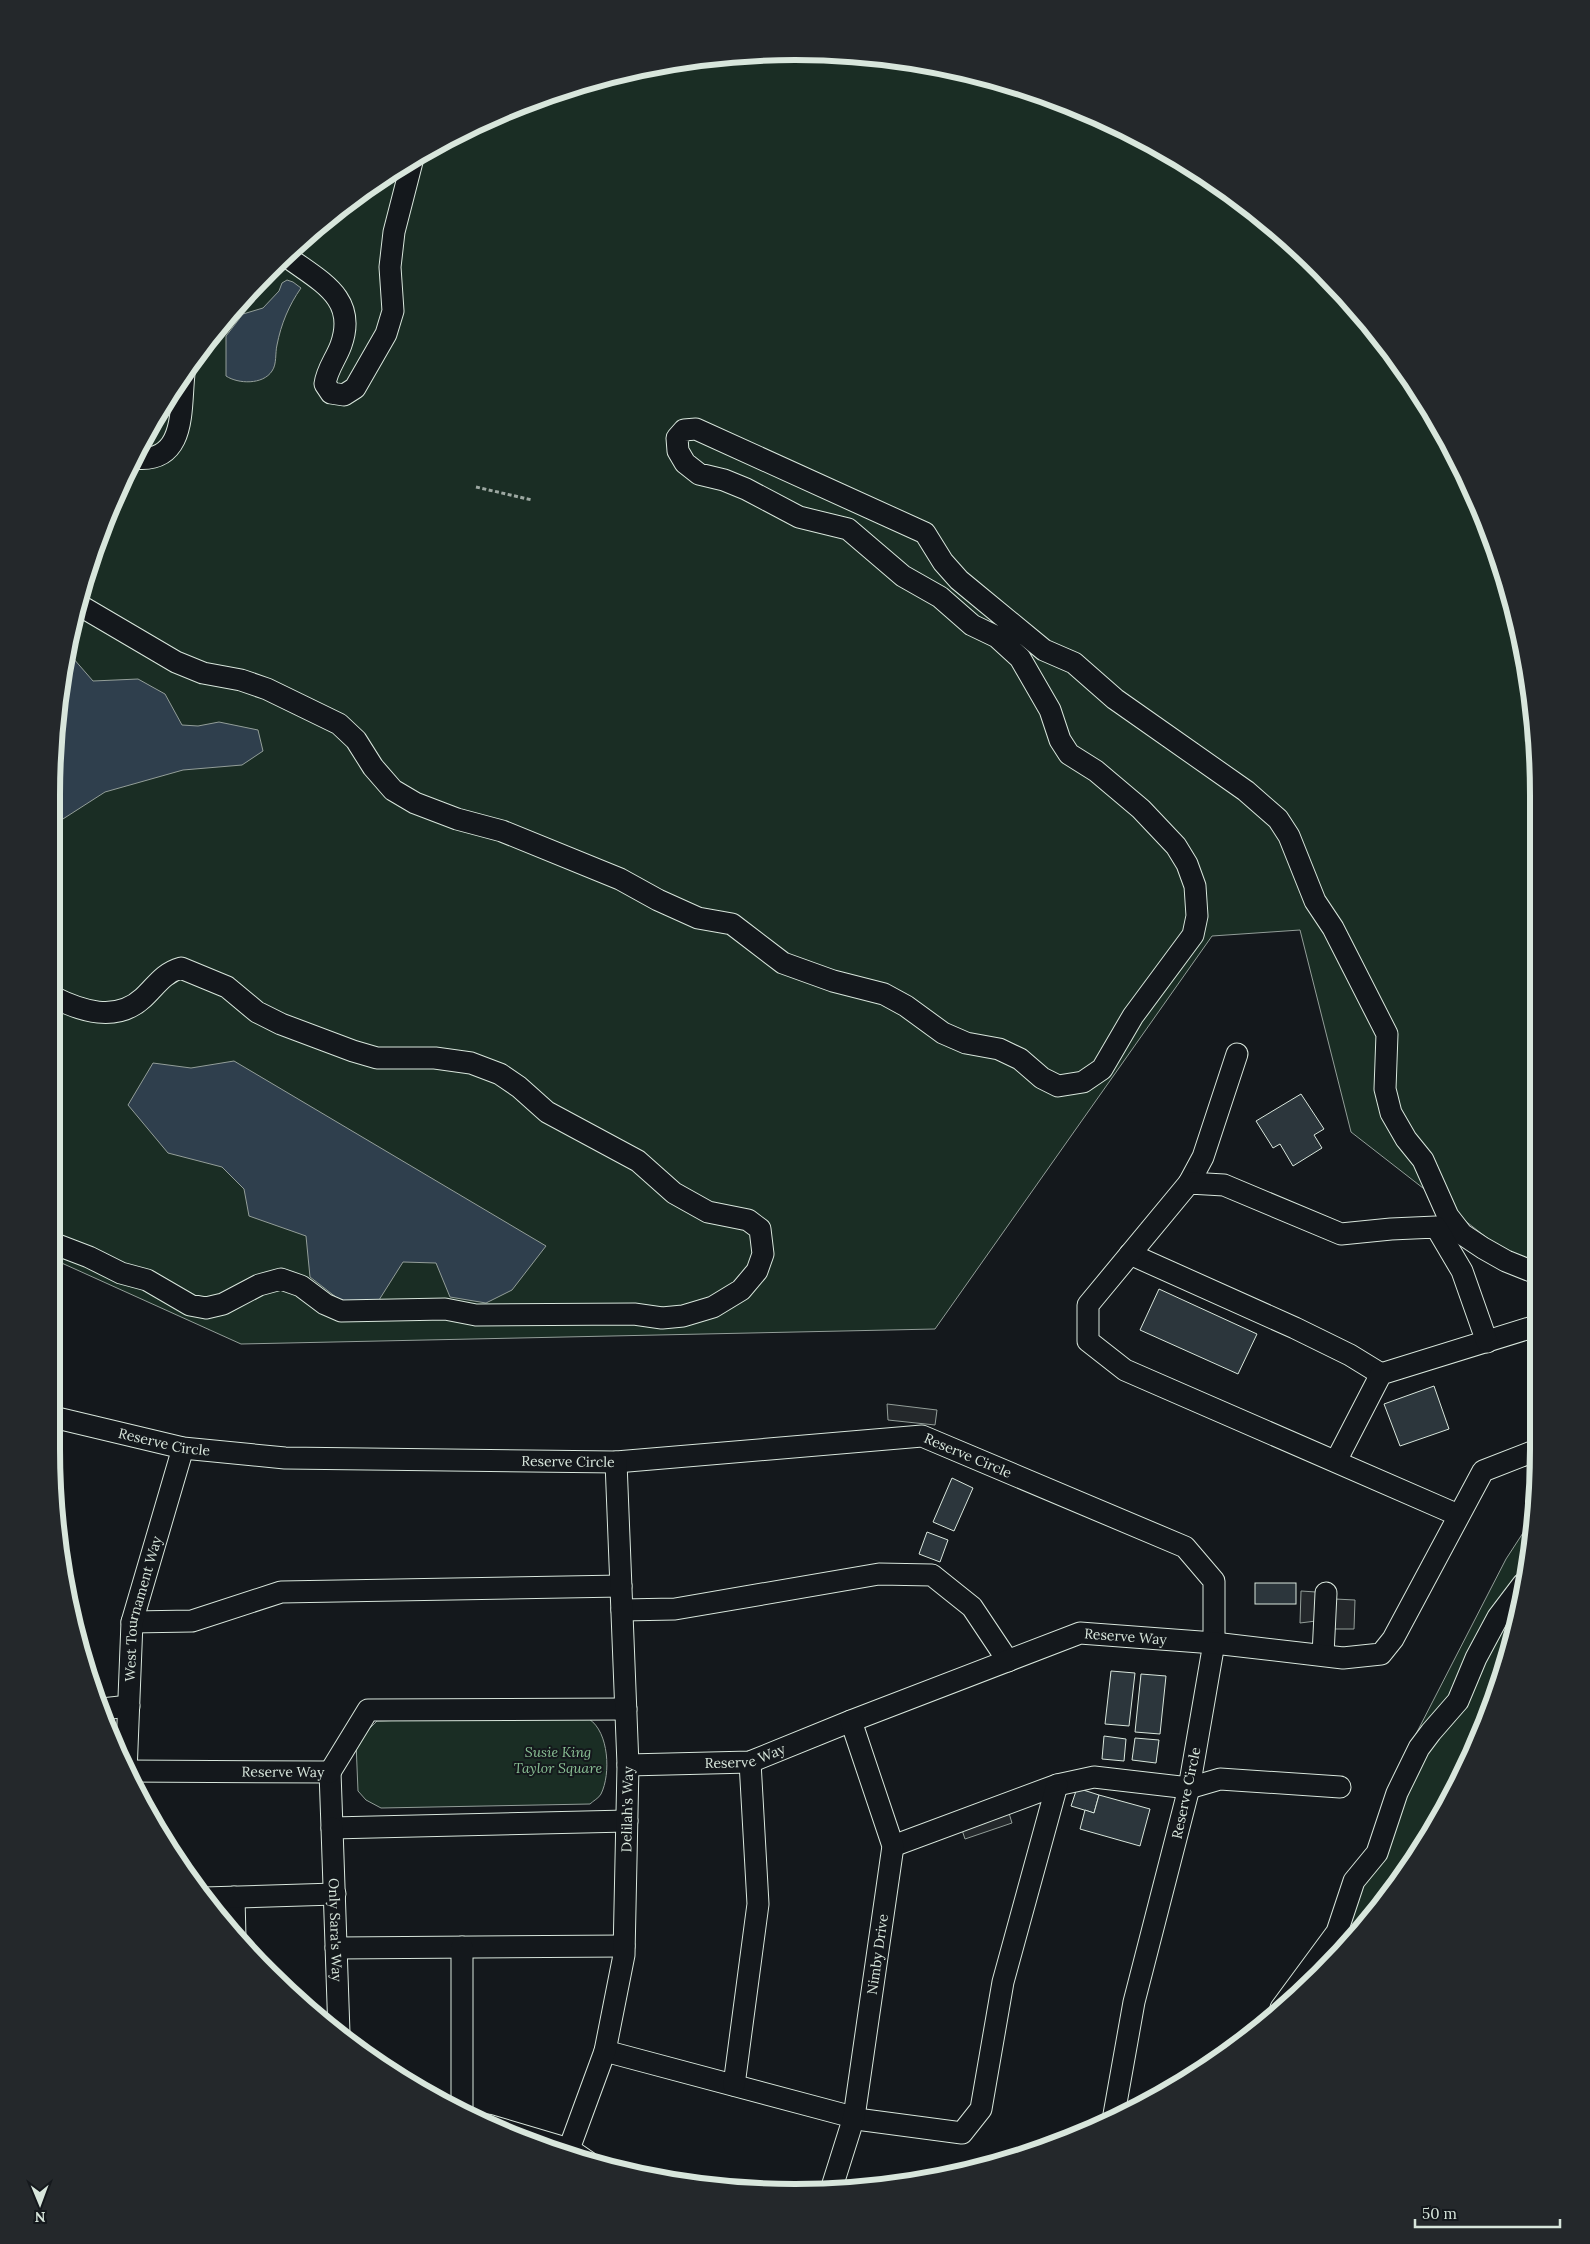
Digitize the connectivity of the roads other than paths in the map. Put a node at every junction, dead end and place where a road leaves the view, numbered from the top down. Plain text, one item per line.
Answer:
1 (410, 169) edge
2 (291, 260) edge
3 (183, 389) edge
4 (142, 459) edge
5 (84, 608) edge
6 (60, 1001) edge
7 (1238, 1054) dead end
8 (1188, 1183) junction
9 (60, 1246) edge
10 (1130, 1254) junction
11 (1530, 1271) edge
12 (1530, 1328) edge
13 (1487, 1342) junction
14 (1381, 1374) junction
15 (60, 1419) edge
16 (183, 1448) junction
17 (1530, 1453) edge
18 (616, 1462) junction
19 (1336, 1462) junction
20 (1458, 1515) junction
21 (621, 1586) junction
22 (1326, 1593) dead end
23 (1516, 1594) edge
24 (622, 1610) junction
25 (132, 1622) junction
26 (1214, 1643) junction
27 (1323, 1655) junction
28 (1008, 1661) junction
29 (129, 1706) junction
30 (108, 1708) edge
31 (626, 1709) junction
32 (851, 1721) junction
33 (127, 1754) edge
34 (750, 1762) junction
35 (628, 1765) junction
36 (135, 1771) edge
37 (330, 1772) junction
38 (1057, 1785) junction
39 (1340, 1787) dead end
40 (1189, 1788) junction
41 (627, 1821) junction
42 (332, 1828) junction
43 (893, 1846) junction
44 (335, 1894) junction
45 (234, 1897) junction
46 (213, 1898) edge
47 (234, 1924) edge
48 (624, 1946) junction
49 (462, 1947) junction
50 (336, 1948) junction
51 (1298, 1985) edge
52 (339, 2025) edge
53 (604, 2051) junction
54 (734, 2085) junction
55 (462, 2104) edge
56 (1115, 2110) edge
57 (854, 2117) junction
58 (569, 2149) edge
59 (832, 2182) edge

1 - 2 street
3 - 4 street
5 - 11 street
6 - 9 street
7 - 8 street
8 - 10 street
8 - 13 street
10 - 14 street
10 - 19 street
12 - 13 street
13 - 14 street
14 - 19 street
15 - 16 street, Reserve Circle
16 - 18 street, Reserve Circle
16 - 25 street, West Tournament Way
17 - 20 street, Reserve Way
18 - 21 street, Delilah's Way
18 - 26 street, Reserve Circle
19 - 20 street
20 - 27 street, Reserve Way
21 - 24 street, Delilah's Way
21 - 25 street
22 - 27 street
23 - 51 street
24 - 28 street
24 - 31 street, Delilah's Way
25 - 29 street, West Tournament Way
26 - 27 street, Reserve Way
26 - 28 street, Reserve Way
26 - 40 street, Reserve Circle
28 - 32 street, Reserve Way
29 - 30 street
29 - 33 street, West Tournament Way
31 - 35 street, Delilah's Way
31 - 37 street
32 - 34 street, Reserve Way
32 - 43 street, Nimby Drive
34 - 35 street, Reserve Way
34 - 54 street
35 - 41 street, Delilah's Way
36 - 37 street, Reserve Way
37 - 42 street, Reserve Way
38 - 40 street
38 - 43 street
38 - 57 street
39 - 40 street
40 - 56 street, Reserve Circle
41 - 42 street
41 - 48 street, Delilah's Way
42 - 44 street, Only Sara's Way
43 - 57 street, Nimby Drive
44 - 45 street
44 - 50 street, Only Sara's Way
45 - 46 street
45 - 47 street
48 - 49 street
48 - 53 street, Delilah's Way
49 - 50 street
49 - 55 street
50 - 52 street, Only Sara's Way
53 - 54 street
53 - 58 street, Delilah's Way
54 - 57 street
57 - 59 street, Nimby Drive

